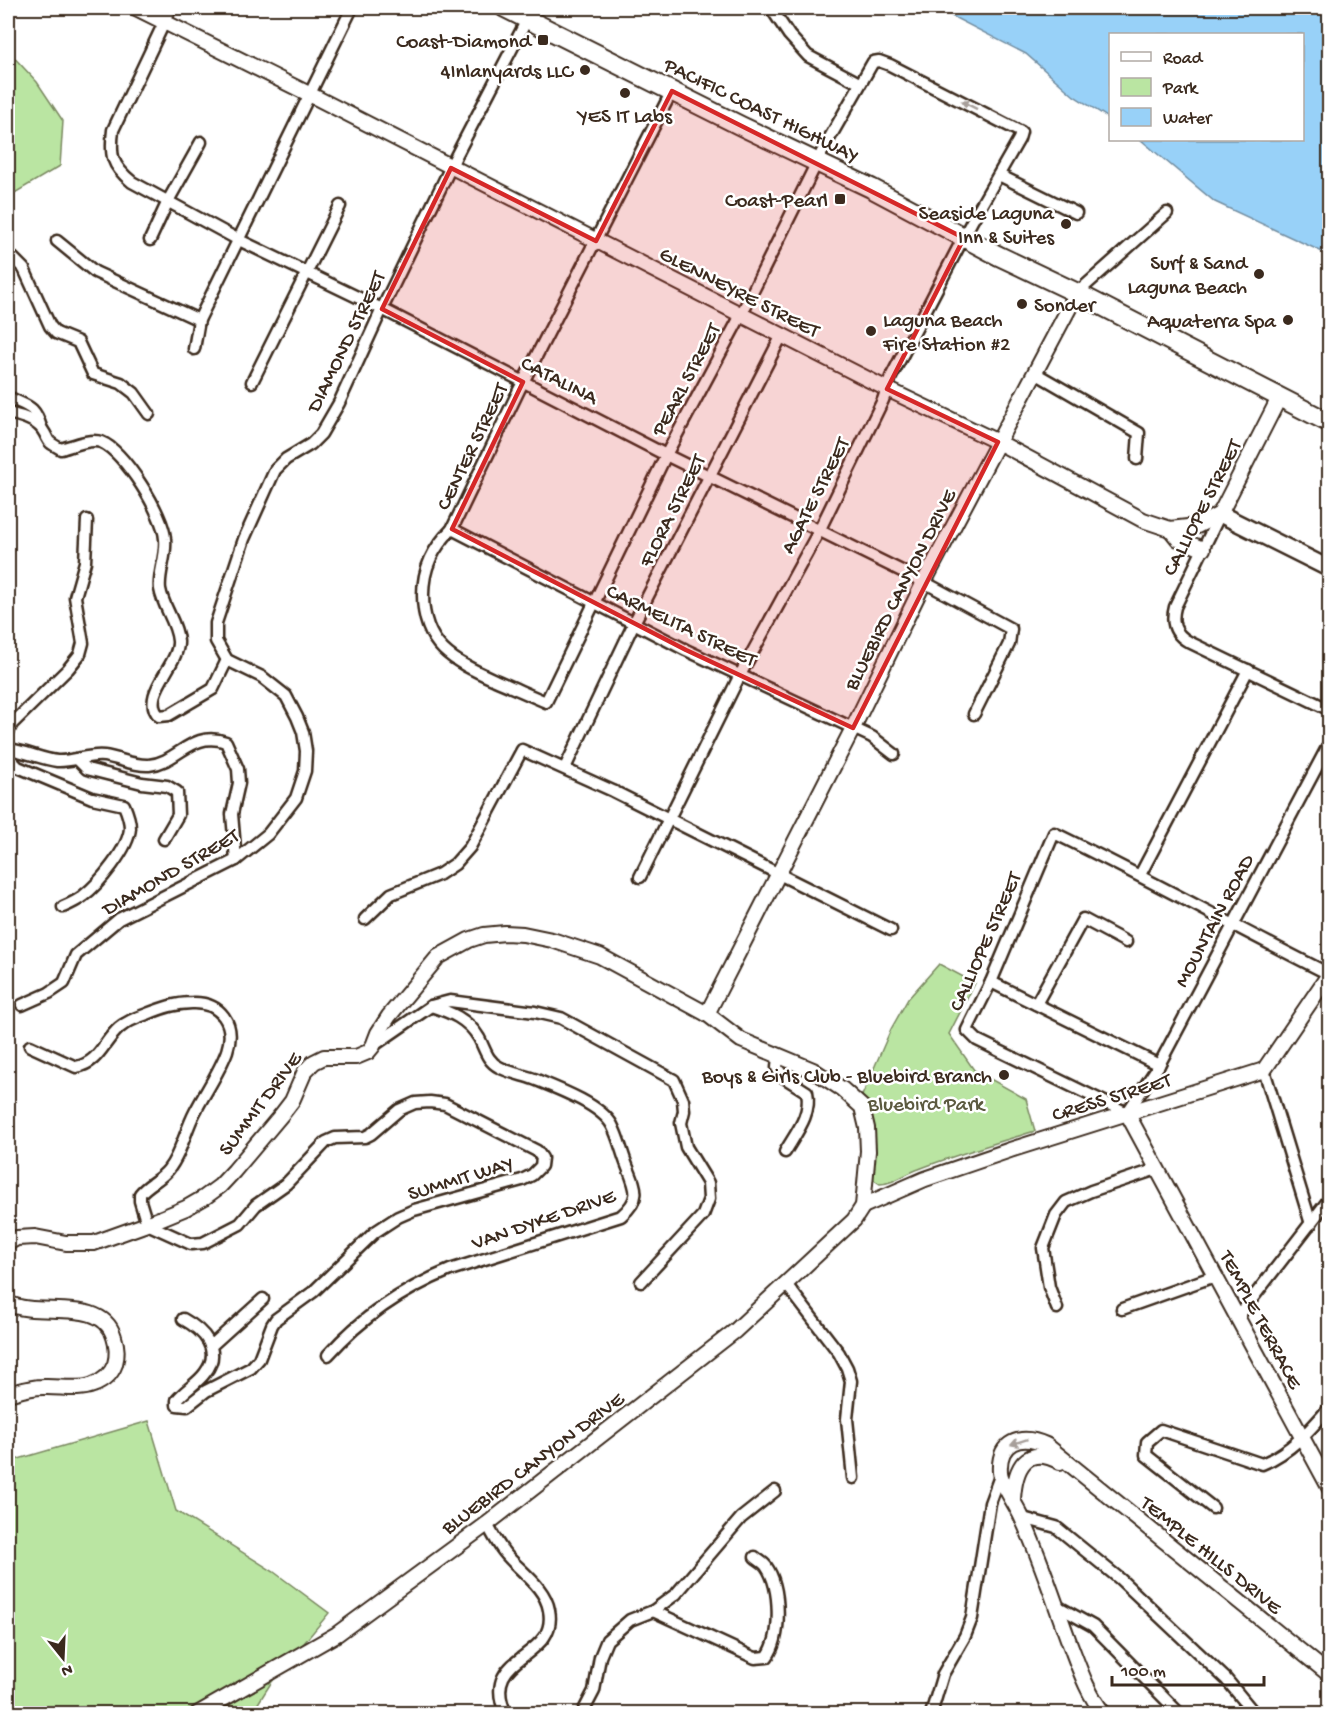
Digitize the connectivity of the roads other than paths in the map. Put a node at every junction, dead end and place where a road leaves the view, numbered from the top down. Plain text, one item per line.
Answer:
1 (136, 8) edge
2 (171, 8) edge
3 (352, 8) edge
4 (505, 8) edge
5 (771, 8) edge
6 (530, 14) edge
7 (164, 21) junction
8 (859, 83) junction
9 (672, 91) junction
10 (309, 94) junction
11 (1021, 132) joint
12 (201, 142) dead end
13 (817, 163) junction
14 (451, 168) junction
15 (999, 175) junction
16 (168, 201) junction
17 (340, 206) dead end
18 (1076, 213) dead end
19 (1167, 213) dead end
20 (964, 238) junction
21 (237, 239) junction
22 (150, 240) dead end
23 (57, 241) dead end
24 (596, 241) junction
25 (8, 253) edge
26 (307, 273) junction
27 (1077, 293) junction
28 (382, 309) junction
29 (741, 315) junction
30 (199, 320) junction
31 (782, 335) junction
32 (194, 349) dead end
33 (1035, 374) junction
34 (252, 382) dead end
35 (523, 382) junction
36 (887, 389) junction
37 (8, 397) edge
38 (1279, 398) junction
39 (8, 413) edge
40 (149, 414) dead end
41 (1329, 423) edge
42 (41, 428) junction
43 (998, 442) junction
44 (666, 455) junction
45 (1137, 459) dead end
46 (710, 477) junction
47 (1220, 514) junction
48 (87, 520) dead end
49 (452, 529) junction
50 (1170, 529) junction
51 (819, 531) junction
52 (1203, 549) junction
53 (1329, 570) edge
54 (924, 582) junction
55 (593, 602) junction
56 (634, 623) junction
57 (227, 660) junction
58 (1248, 670) junction
59 (740, 675) junction
60 (546, 702) joint
61 (1329, 710) edge
62 (974, 714) dead end
63 (853, 728) junction
64 (8, 732) edge
65 (1329, 742) edge
66 (8, 749) edge
67 (894, 754) dead end
68 (8, 757) edge
69 (77, 759) junction
70 (565, 768) junction
71 (669, 819) junction
72 (164, 839) dead end
73 (236, 860) junction
74 (778, 873) junction
75 (1140, 875) junction
76 (640, 877) dead end
77 (63, 907) dead end
78 (365, 919) dead end
79 (1232, 925) junction
80 (891, 930) dead end
81 (1126, 942) dead end
82 (1329, 974) edge
83 (991, 982) junction
84 (1036, 1004) junction
85 (22, 1005) dead end
86 (430, 1006) junction
87 (707, 1014) junction
88 (30, 1046) dead end
89 (373, 1046) junction
90 (777, 1055) junction
91 (1159, 1065) junction
92 (1264, 1070) junction
93 (1127, 1113) junction
94 (785, 1152) dead end
95 (1157, 1169) junction
96 (1329, 1198) edge
97 (863, 1206) junction
98 (147, 1224) junction
99 (1311, 1224) junction
100 (8, 1243) edge
101 (1215, 1276) junction
102 (641, 1282) dead end
103 (786, 1284) junction
104 (262, 1299) dead end
105 (8, 1303) edge
106 (1057, 1308) dead end
107 (1122, 1309) dead end
108 (1238, 1317) junction
109 (183, 1319) dead end
110 (211, 1346) junction
111 (328, 1355) dead end
112 (8, 1394) edge
113 (1329, 1407) edge
114 (1303, 1439) junction
115 (1068, 1465) junction
116 (1000, 1476) junction
117 (853, 1478) dead end
118 (1329, 1489) edge
119 (775, 1491) dead end
120 (1013, 1499) junction
121 (990, 1503) junction
122 (1213, 1508) dead end
123 (1023, 1518) junction
124 (487, 1524) junction
125 (755, 1557) dead end
126 (1057, 1606) junction
127 (653, 1611) junction
128 (1329, 1675) edge
129 (1100, 1711) edge
130 (197, 1713) edge
131 (506, 1713) edge
132 (582, 1713) edge
133 (931, 1713) edge
134 (1180, 1713) edge
135 (1255, 1713) edge

1 - 7 street, GLENNEYRE STREET
2 - 7 street
3 - 10 street
4 - 6 highway, PACIFIC COAST HIGHWAY
5 - 8 street
6 - 9 highway, PACIFIC COAST HIGHWAY
6 - 14 street, DIAMOND STREET
7 - 10 street, GLENNEYRE STREET
7 - 16 street, CATALINA
11 -> 8 street, PEARL STREET
8 - 13 street, PEARL STREET
9 - 13 highway, PACIFIC COAST HIGHWAY
9 - 24 street, CENTER STREET
10 - 14 street, GLENNEYRE STREET
10 - 21 street
11 - 15 street, AGATE STREET
12 - 16 street
13 - 20 highway, PACIFIC COAST HIGHWAY
13 - 29 street, PEARL STREET
14 - 24 street, GLENNEYRE STREET
14 - 28 street, DIAMOND STREET
15 - 18 street
15 - 20 street, AGATE STREET
16 - 21 street, CATALINA
16 - 22 street
17 - 26 street
19 - 27 street, BLUEBIRD CANYON DRIVE
20 - 27 highway, PACIFIC COAST HIGHWAY
20 - 36 street, AGATE STREET
21 - 26 street, CATALINA
21 - 30 street
23 - 30 street
24 - 29 street, GLENNEYRE STREET
24 - 35 street, CENTER STREET
25 - 40 street
26 - 28 street, CATALINA
26 - 34 street
27 - 33 street, BLUEBIRD CANYON DRIVE
27 - 38 highway, PACIFIC COAST HIGHWAY
28 - 35 street, CATALINA
28 - 57 street, DIAMOND STREET
29 - 31 street, GLENNEYRE STREET
29 - 44 street, PEARL STREET
30 - 32 street
31 - 36 street, GLENNEYRE STREET
31 - 46 street, FLORA STREET
33 - 43 street, BLUEBIRD CANYON DRIVE
33 - 45 street
35 - 44 street, CATALINA
35 - 49 street, CENTER STREET
36 - 43 street, GLENNEYRE STREET
36 - 51 street, AGATE STREET
37 - 42 street
38 - 41 highway, PACIFIC COAST HIGHWAY
38 - 47 street, CALLIOPE STREET
39 - 42 street
42 - 57 street
43 - 50 street, GLENNEYRE STREET
43 - 54 street, BLUEBIRD CANYON DRIVE
44 - 46 street, CATALINA
44 - 55 street, PEARL STREET
46 - 51 street, CATALINA
46 - 56 street, FLORA STREET
47 - 50 street, GLENNEYRE STREET
47 - 52 street, CALLIOPE STREET
47 - 53 main road
48 - 64 street
49 - 55 street, CARMELITA STREET
49 - 60 street, CENTER STREET
50 - 52 street
51 - 54 street, CATALINA
51 - 59 street, AGATE STREET
52 - 58 street, CALLIOPE STREET
54 - 62 street, CATALINA
54 - 63 street, BLUEBIRD CANYON DRIVE
55 - 56 street, CARMELITA STREET
55 - 60 street, PEARL STREET
56 - 59 street, CARMELITA STREET
56 - 70 street, FLORA STREET
57 - 73 street, DIAMOND STREET
58 - 61 street
58 - 75 street
59 - 63 street, CARMELITA STREET
59 - 71 street, AGATE STREET
63 - 67 street, CARMELITA STREET
63 - 74 street, BLUEBIRD CANYON DRIVE
65 - 79 street, MOUNTAIN ROAD
66 - 69 street
68 - 77 street
69 - 72 street
69 - 73 street
70 - 71 street
70 - 78 street
71 - 74 street
71 - 76 street, AGATE STREET
73 - 85 street, DIAMOND STREET
74 - 80 street
74 - 87 street, BLUEBIRD CANYON DRIVE
75 - 79 street
75 - 83 street, CALLIOPE STREET
79 - 82 street
79 - 91 street, MOUNTAIN ROAD
81 - 84 street
82 - 92 street
83 - 84 street
83 - 93 street, CALLIOPE STREET
84 - 91 street
86 - 89 street
86 - 102 street
86 - 111 street, VAN DYKE DRIVE
87 - 89 street
87 - 90 street
88 - 98 street
89 - 98 street, SUMMIT DRIVE
90 - 94 street
90 - 97 street
91 - 93 street, MOUNTAIN ROAD
92 - 93 street, CRESS STREET
92 - 99 street
93 - 95 street, TEMPLE TERRACE
93 - 97 street, CRESS STREET
95 - 101 street, TEMPLE TERRACE
95 - 106 street
96 - 99 street
97 - 103 street, BLUEBIRD CANYON DRIVE
98 - 100 street, SUMMIT DRIVE
98 - 110 street, SUMMIT WAY
99 - 108 street
101 - 107 street
101 - 108 street, TEMPLE TERRACE
103 - 117 street
103 - 124 street, BLUEBIRD CANYON DRIVE
104 - 110 street
105 - 112 street
108 - 114 street, TEMPLE TERRACE
109 - 110 street
113 - 114 street
114 - 118 street, TEMPLE TERRACE
114 - 122 street
115 -> 116 street, TEMPLE HILLS DRIVE
115 - 120 street, TEMPLE HILLS DRIVE
115 - 128 street, TEMPLE HILLS DRIVE
116 - 120 street
116 - 121 street
119 - 127 street
120 - 121 street
120 - 123 street
121 - 133 street
123 - 126 street
123 - 135 street
124 - 130 street, BLUEBIRD CANYON DRIVE
124 - 131 street
125 - 127 street
126 - 129 street
126 - 134 street
127 - 132 street

